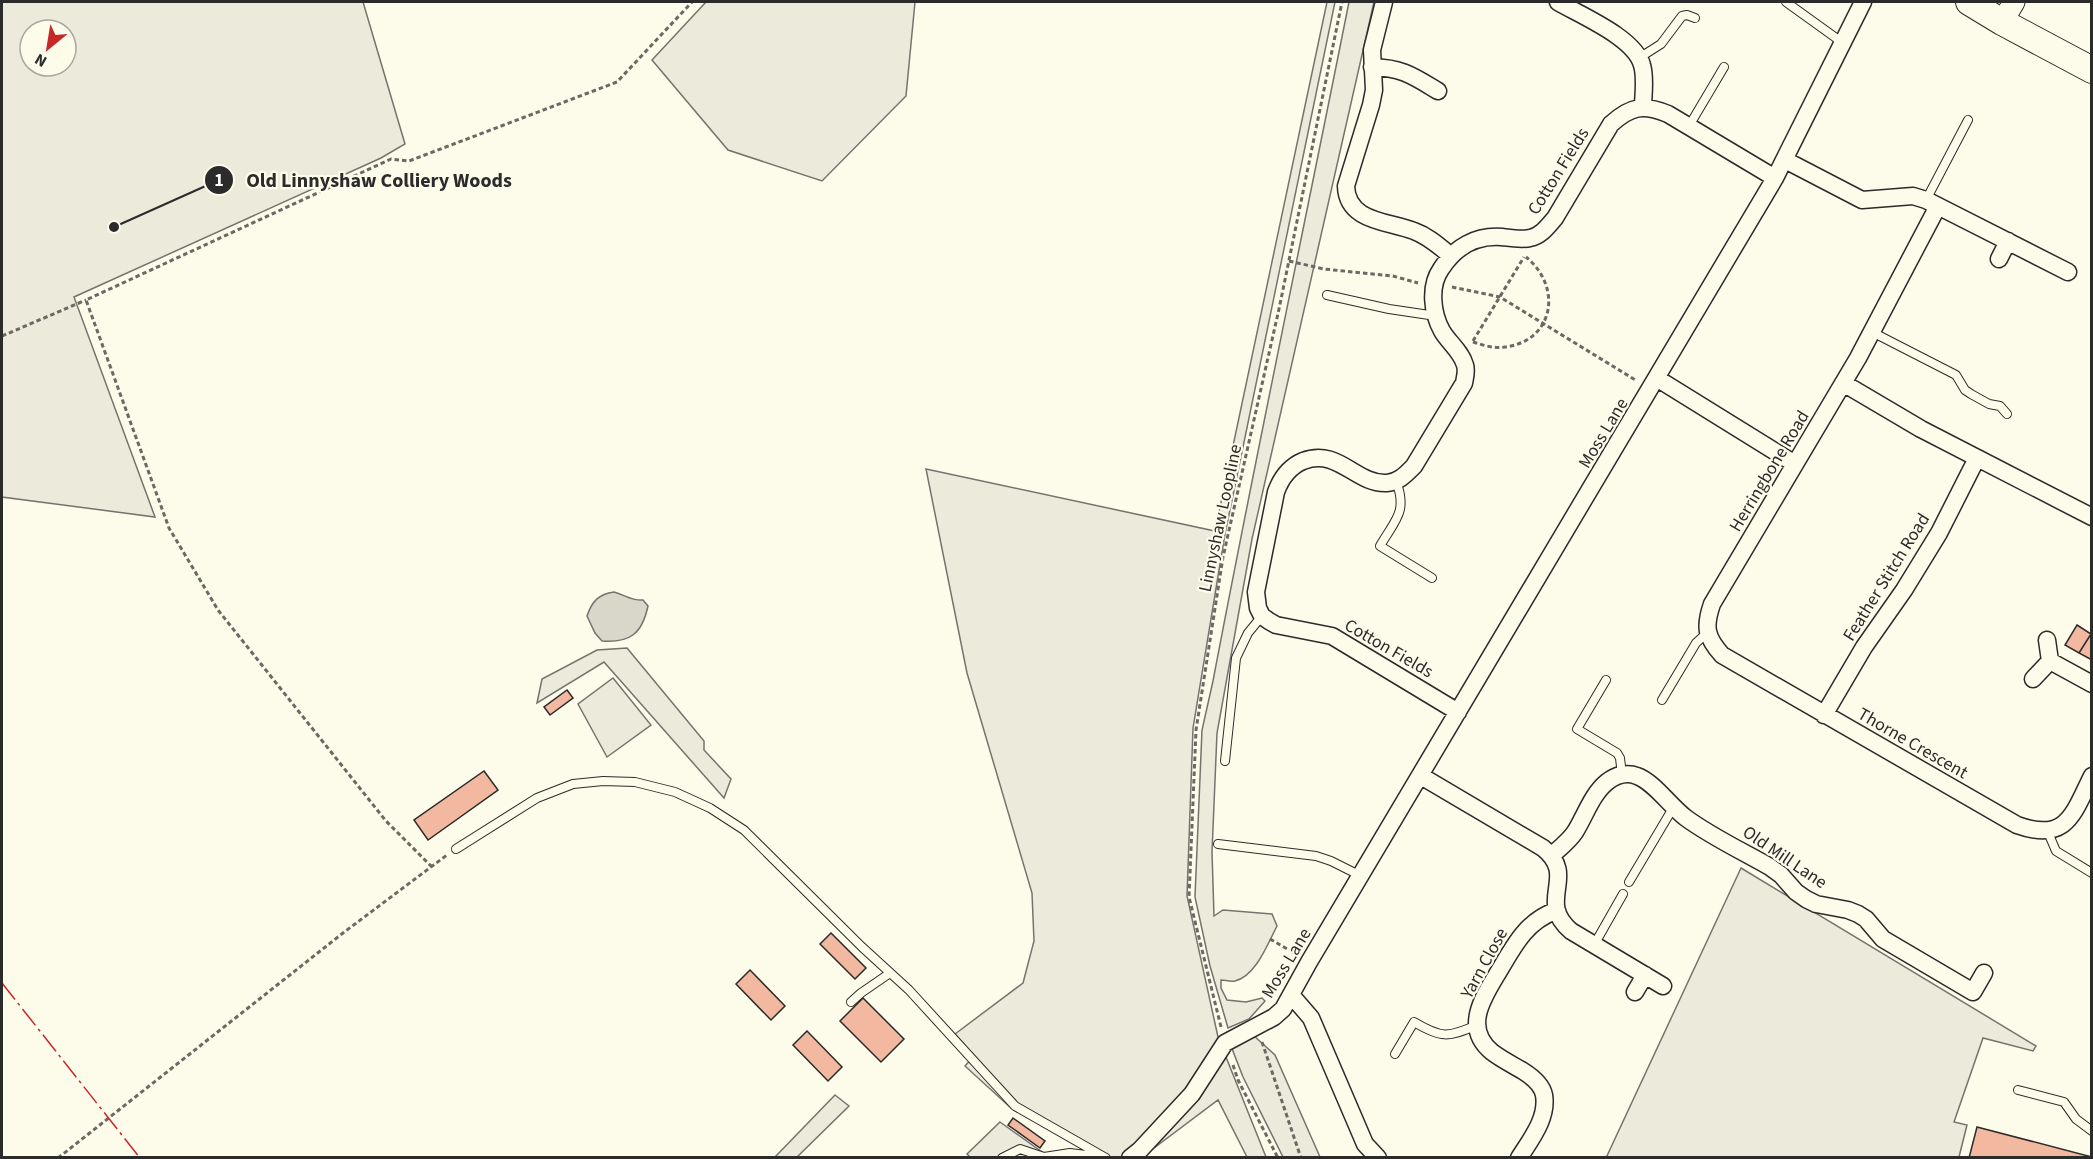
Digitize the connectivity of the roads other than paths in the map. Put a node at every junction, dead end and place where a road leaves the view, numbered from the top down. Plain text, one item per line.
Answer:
1 (1384, 2) edge
2 (1786, 2) edge
3 (1863, 2) edge
4 (1970, 2) edge
5 (1566, 4) edge
6 (2008, 12) edge
7 (1695, 18) dead end
8 (1843, 43) junction
9 (1639, 58) junction
10 (1372, 67) junction
11 (1724, 67) dead end
12 (2091, 70) edge
13 (1438, 91) dead end
14 (1643, 108) junction
15 (1968, 120) dead end
16 (1689, 126) junction
17 (1785, 160) junction
18 (1775, 178) junction
19 (1932, 203) junction
20 (2008, 241) junction
21 (1450, 255) junction
22 (1999, 259) dead end
23 (2068, 272) dead end
24 (1328, 295) dead end
25 (1436, 316) junction
26 (1872, 332) junction
27 (1843, 383) junction
28 (1654, 384) junction
29 (2007, 414) dead end
30 (1977, 458) junction
31 (1796, 464) junction
32 (1396, 481) junction
33 (2091, 517) edge
34 (1432, 578) dead end
35 (1262, 616) junction
36 (1707, 633) junction
37 (2047, 640) dead end
38 (2050, 661) junction
39 (2033, 679) dead end
40 (1606, 680) dead end
41 (2091, 684) edge
42 (1662, 700) dead end
43 (1458, 712) junction
44 (1824, 715) junction
45 (1225, 761) dead end
46 (1622, 775) junction
47 (1421, 776) junction
48 (2091, 776) edge
49 (1673, 808) junction
50 (2047, 830) junction
51 (1218, 844) dead end
52 (456, 849) road end
53 (1552, 855) junction
54 (2091, 873) edge
55 (1361, 876) junction
56 (1629, 882) dead end
57 (1623, 894) dead end
58 (1555, 911) junction
59 (1594, 945) junction
60 (890, 973) junction
61 (1984, 973) dead end
62 (1645, 975) junction
63 (1663, 986) dead end
64 (1635, 992) dead end
65 (1292, 996) junction
66 (851, 1002) dead end
67 (1477, 1025) junction
68 (1395, 1054) dead end
69 (2018, 1090) dead end
70 (2091, 1131) edge
71 (1002, 1158) edge
72 (1104, 1158) edge
73 (1130, 1158) edge
74 (1378, 1158) edge
75 (1519, 1158) edge

1 - 10 street
2 - 8 lane
3 - 8 street, Moss Lane
4 - 6 main road
5 - 9 street
6 - 12 main road
7 - 9 lane
8 - 17 street, Moss Lane
9 - 14 street
10 - 13 street
10 - 21 street
11 - 16 lane
14 - 16 street
14 - 21 street, Cotton Fields
15 - 19 lane
16 - 18 street
17 - 18 street, Moss Lane
17 - 19 street
18 - 28 street, Moss Lane
19 - 20 street
19 - 26 street, Herringbone Road
20 - 22 street
20 - 23 street
21 - 25 street
24 - 25 lane
25 - 32 street
26 - 27 street, Herringbone Road
26 - 29 lane
27 - 30 street
27 - 31 street, Herringbone Road
28 - 31 street
28 - 43 street, Moss Lane
30 - 33 street
30 - 44 street, Feather Stitch Road
31 - 36 street, Herringbone Road
32 - 34 lane
32 - 35 street
35 - 43 street, Cotton Fields
35 - 45 lane
36 - 42 lane
36 - 44 street, Thorne Crescent
37 - 38 street
38 - 39 street
38 - 41 street
40 - 46 lane
43 - 47 street, Moss Lane
44 - 50 street, Thorne Crescent
46 - 49 street, Old Mill Lane
46 - 53 street
47 - 53 street
47 - 55 street, Moss Lane
48 - 50 street
49 - 56 lane
49 - 61 street, Old Mill Lane
50 - 54 lane
51 - 55 lane
52 - 60 lane
53 - 58 street
55 - 65 street, Moss Lane
57 - 59 lane
58 - 59 street
58 - 67 street, Yarn Close
59 - 62 street
60 - 66 lane
60 - 72 lane
62 - 63 street
62 - 64 street
65 - 73 street, Moss Lane
65 - 74 street
67 - 68 lane
67 - 75 street, Yarn Close
69 - 70 lane
71 - 72 lane

